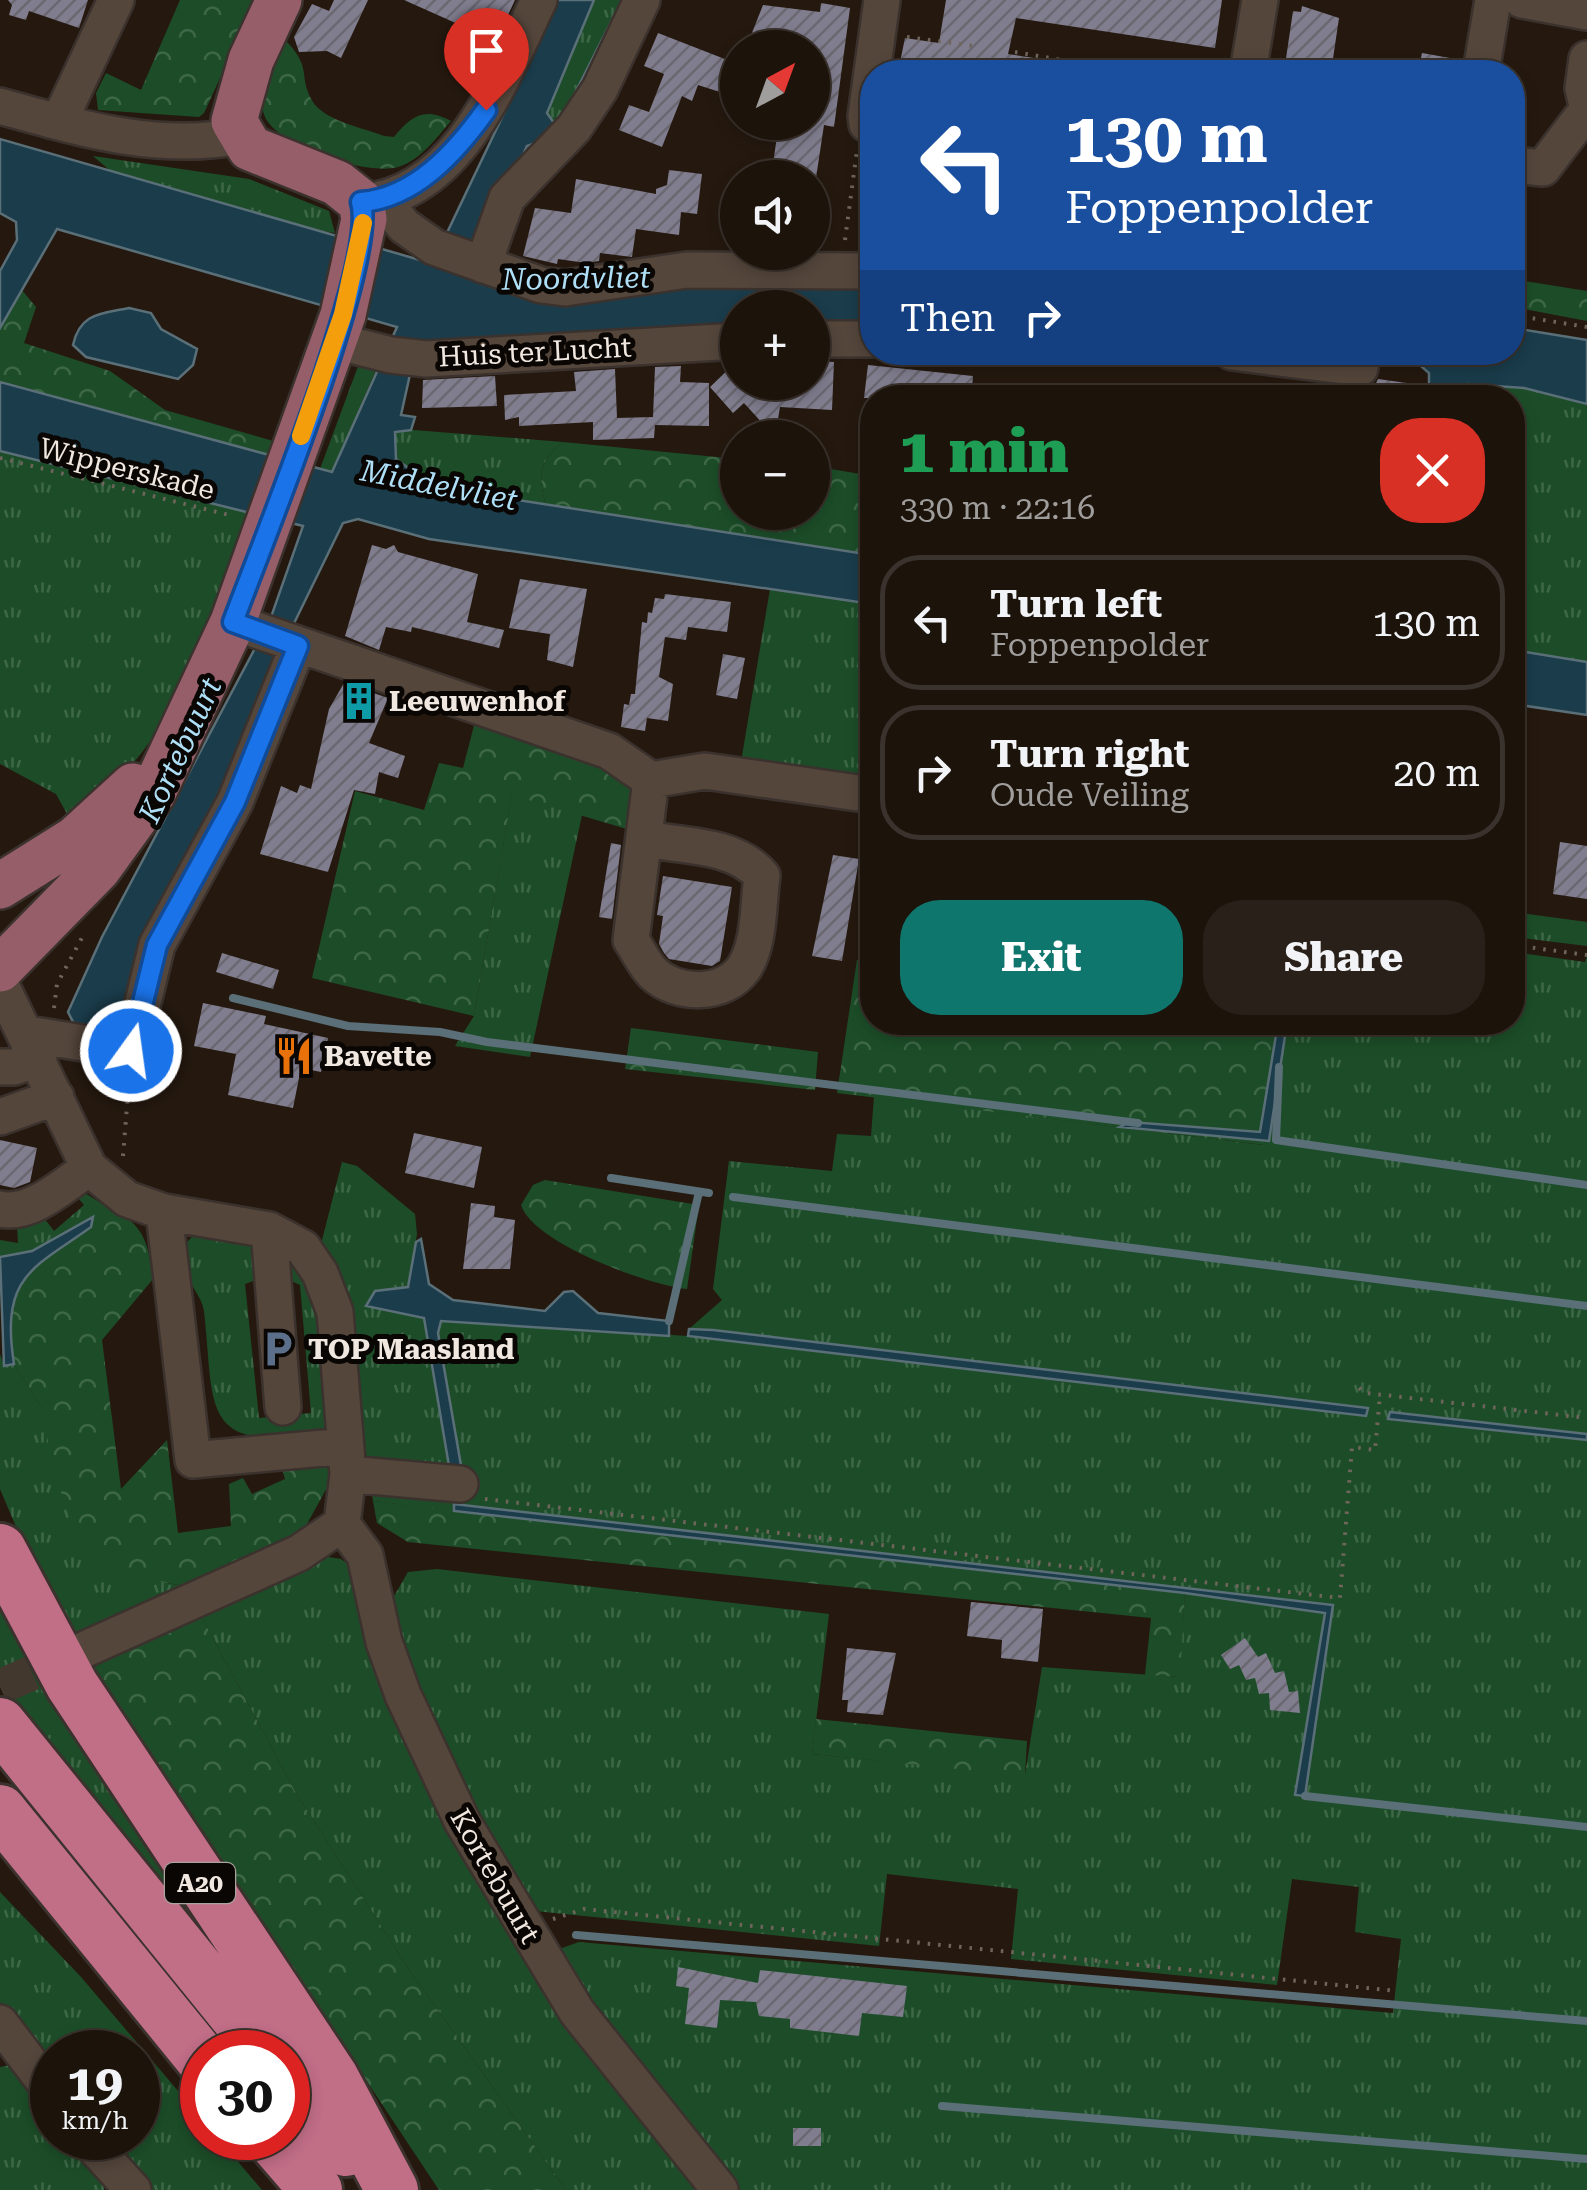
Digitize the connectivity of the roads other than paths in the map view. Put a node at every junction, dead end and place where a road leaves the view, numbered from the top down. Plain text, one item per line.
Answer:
1 (116, 0) edge
2 (279, 0) edge
3 (539, 0) edge
4 (642, 0) edge
5 (1260, 0) edge
6 (1493, 0) edge
7 (1522, 0) edge
8 (1587, 12) edge
9 (880, 16) edge
10 (1587, 59) edge
11 (876, 60) edge
12 (1250, 60) edge
13 (1483, 60) edge
14 (0, 106) edge
15 (1587, 108) edge
16 (64, 123) junction
17 (239, 136) junction
18 (1525, 166) edge
19 (368, 211) junction
20 (467, 259) junction
21 (857, 270) edge
22 (347, 334) junction
23 (830, 339) edge
24 (860, 339) edge
25 (720, 343) edge
26 (1336, 365) edge
27 (1360, 368) dead end
28 (270, 635) junction
29 (170, 750) junction
30 (651, 780) junction
31 (860, 793) edge
32 (644, 840) junction
33 (0, 886) edge
34 (0, 969) edge
35 (0, 983) edge
36 (0, 1066) edge
37 (43, 1066) junction
38 (0, 1091) edge
39 (0, 1117) edge
40 (105, 1166) junction
41 (0, 1209) edge
42 (164, 1212) junction
43 (269, 1230) junction
44 (282, 1407) dead end
45 (346, 1460) junction
46 (452, 1483) road end
47 (342, 1524) junction
48 (0, 1550) edge
49 (81, 1651) tunnel mouth
50 (0, 1724) edge
51 (0, 1811) edge
52 (0, 1862) edge
53 (146, 1993) junction
54 (0, 2024) edge
55 (247, 2030) edge
56 (180, 2032) edge
57 (30, 2063) edge
58 (310, 2107) edge
59 (105, 2160) edge
60 (289, 2160) edge
61 (132, 2190) edge
62 (316, 2190) edge
63 (379, 2190) edge
64 (392, 2190) edge
65 (720, 2190) edge

1 - 16 street
2 - 17 main road
3 - 19 street
4 - 20 street
5 - 12 street
6 - 13 street
7 - 8 street
9 - 11 street
10 - 15 street
14 - 16 street
15 - 18 street
16 - 17 street
17 - 19 main road
19 - 20 street
19 - 22 main road
20 - 21 street
22 - 25 street, Huis ter Lucht
22 - 28 main road
23 - 24 street
26 - 27 street
28 - 29 main road
28 - 30 street
28 - 37 street
29 - 33 main road
29 - 34 main road
30 - 31 street
30 - 32 street
32 - 32 street
35 - 37 street
36 - 37 street
37 - 38 street
37 - 39 street
37 - 40 street
40 - 41 street
40 - 42 street
42 - 43 street
42 - 45 street
43 - 44 street
43 - 45 street
45 - 46 street
45 - 47 street
47 - 49 street
47 - 65 street, Kortebuurt
48 - 64 highway, A20
50 - 55 highway, A20
51 - 53 highway
52 - 53 highway
53 - 56 highway
54 - 57 street
58 - 63 highway
59 - 61 street
60 - 62 highway

